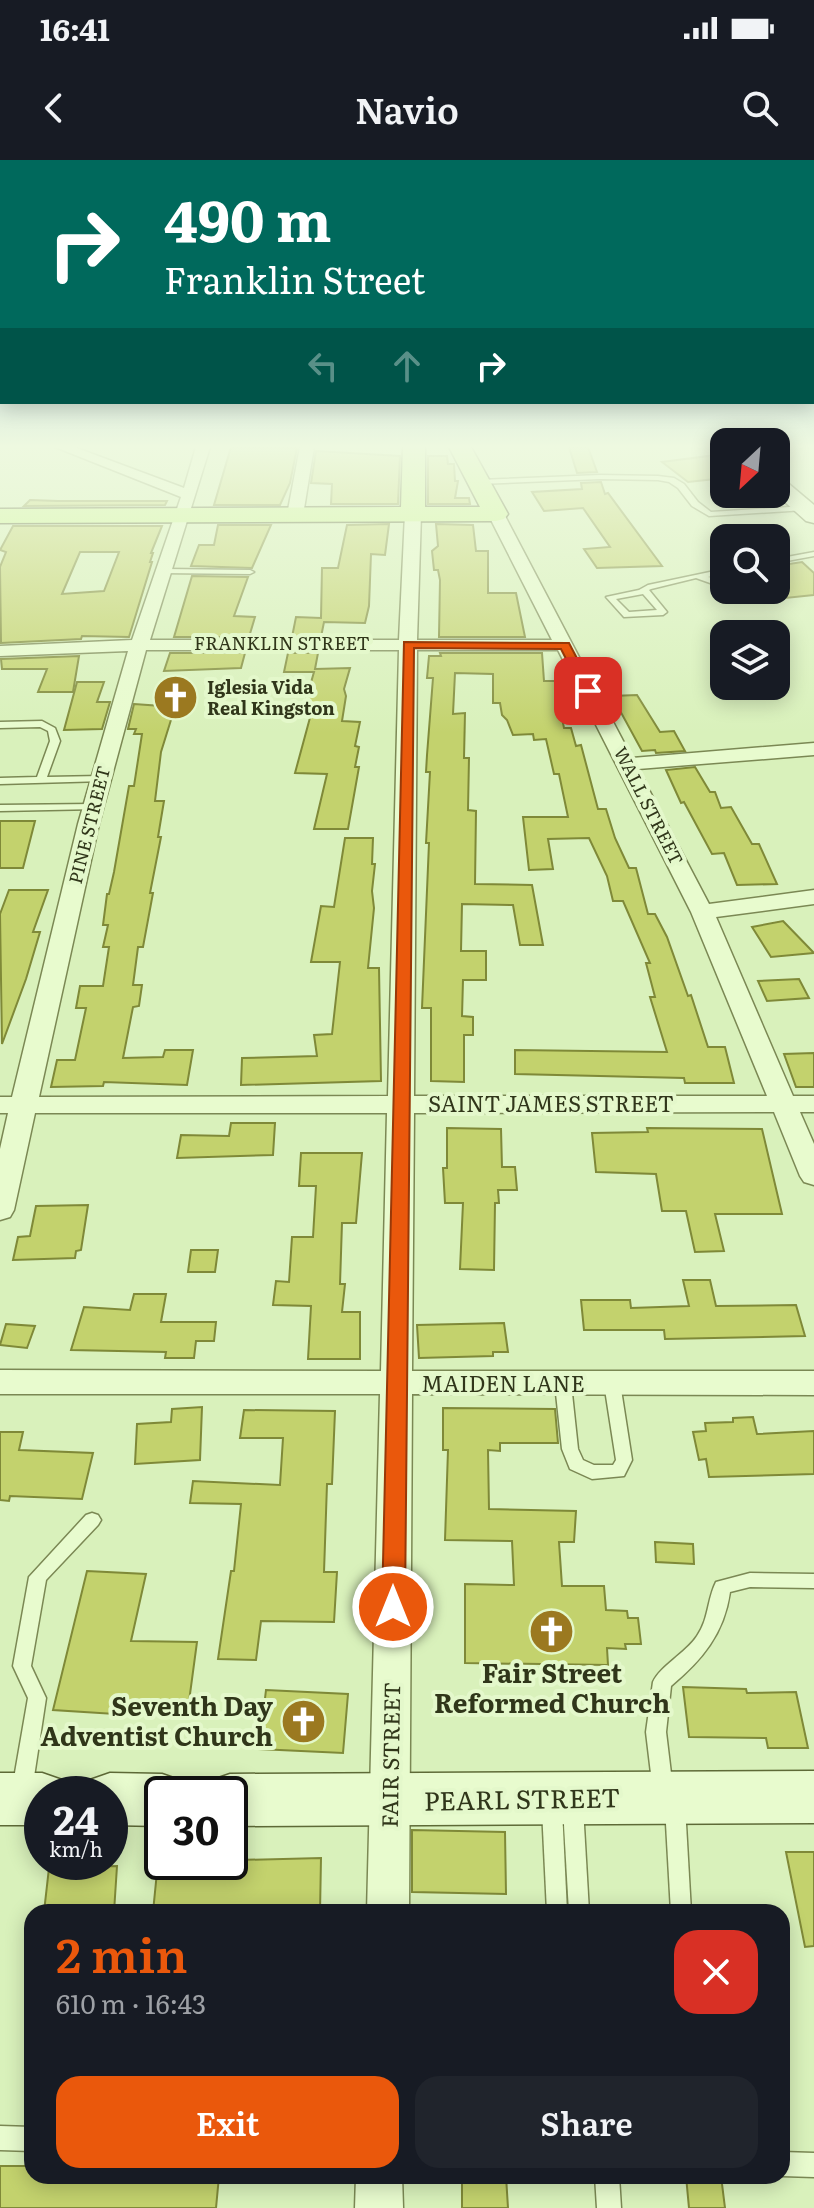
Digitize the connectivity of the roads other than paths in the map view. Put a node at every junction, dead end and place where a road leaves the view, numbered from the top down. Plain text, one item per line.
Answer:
1 (174, 543) edge
2 (412, 543) edge
3 (511, 543) edge
4 (814, 554) edge
5 (790, 558) edge
6 (165, 571) junction
7 (250, 572) dead end
8 (710, 573) edge
9 (700, 575) junction
10 (710, 581) edge
11 (644, 590) junction
12 (408, 644) junction
13 (140, 645) junction
14 (565, 645) junction
15 (0, 651) edge
16 (0, 725) edge
17 (814, 749) edge
18 (626, 764) junction
19 (101, 779) junction
20 (0, 781) edge
21 (41, 781) junction
22 (94, 807) junction
23 (0, 808) edge
24 (814, 897) edge
25 (702, 912) junction
26 (12, 1104) edge
27 (400, 1104) junction
28 (786, 1104) junction
29 (814, 1104) edge
30 (814, 1176) edge
31 (0, 1210) edge
32 (0, 1382) edge
33 (612, 1383) junction
34 (814, 1383) edge
35 (395, 1384) junction
36 (563, 1384) junction
37 (92, 1520) dead end
38 (814, 1581) edge
39 (814, 1797) edge
40 (669, 1798) junction
41 (21, 1799) edge
42 (562, 1799) junction
43 (248, 1800) edge
44 (392, 1801) junction
45 (388, 1904) edge
46 (557, 1904) edge
47 (578, 1904) edge
48 (680, 1904) edge
49 (0, 2138) edge
50 (24, 2139) edge
51 (790, 2164) edge
52 (814, 2165) edge
53 (379, 2184) edge
54 (608, 2184) edge
55 (379, 2208) edge
56 (609, 2208) edge

1 - 6 street, PINE STREET
2 - 12 street, FAIR STREET
3 - 14 street, WALL STREET
4 - 5 lane
6 - 7 lane
6 - 13 street, PINE STREET
8 - 9 lane
9 - 10 lane
9 - 11 lane
11 - 11 lane
12 - 13 street, FRANKLIN STREET
12 - 14 street, FRANKLIN STREET
12 - 27 street, FAIR STREET
13 - 15 street, FRANKLIN STREET
13 - 19 street, PINE STREET
14 - 18 street, WALL STREET
16 - 21 lane
17 - 18 street
18 - 25 street, WALL STREET
19 - 21 lane
19 - 22 street, PINE STREET
20 - 21 lane
22 - 23 lane
22 - 26 street, PINE STREET
24 - 25 street
25 - 28 street, WALL STREET
26 - 27 street, SAINT JAMES STREET
26 - 31 street, PINE STREET
27 - 28 street, SAINT JAMES STREET
27 - 35 street, FAIR STREET
28 - 29 street, SAINT JAMES STREET
28 - 30 street, WALL STREET
32 - 35 street, MAIDEN LANE
33 - 34 street, MAIDEN LANE
33 - 36 street, MAIDEN LANE
33 - 36 lane
35 - 36 street, MAIDEN LANE
35 - 44 street, FAIR STREET
37 - 41 lane
38 - 40 lane
39 - 40 main road, PEARL STREET
40 - 42 main road, PEARL STREET
40 - 48 lane
42 - 44 main road, PEARL STREET
42 - 46 lane
42 - 47 lane
43 - 44 main road, PEARL STREET
44 - 45 street, FAIR STREET
49 - 50 lane
51 - 52 lane
53 - 55 street
54 - 56 lane

